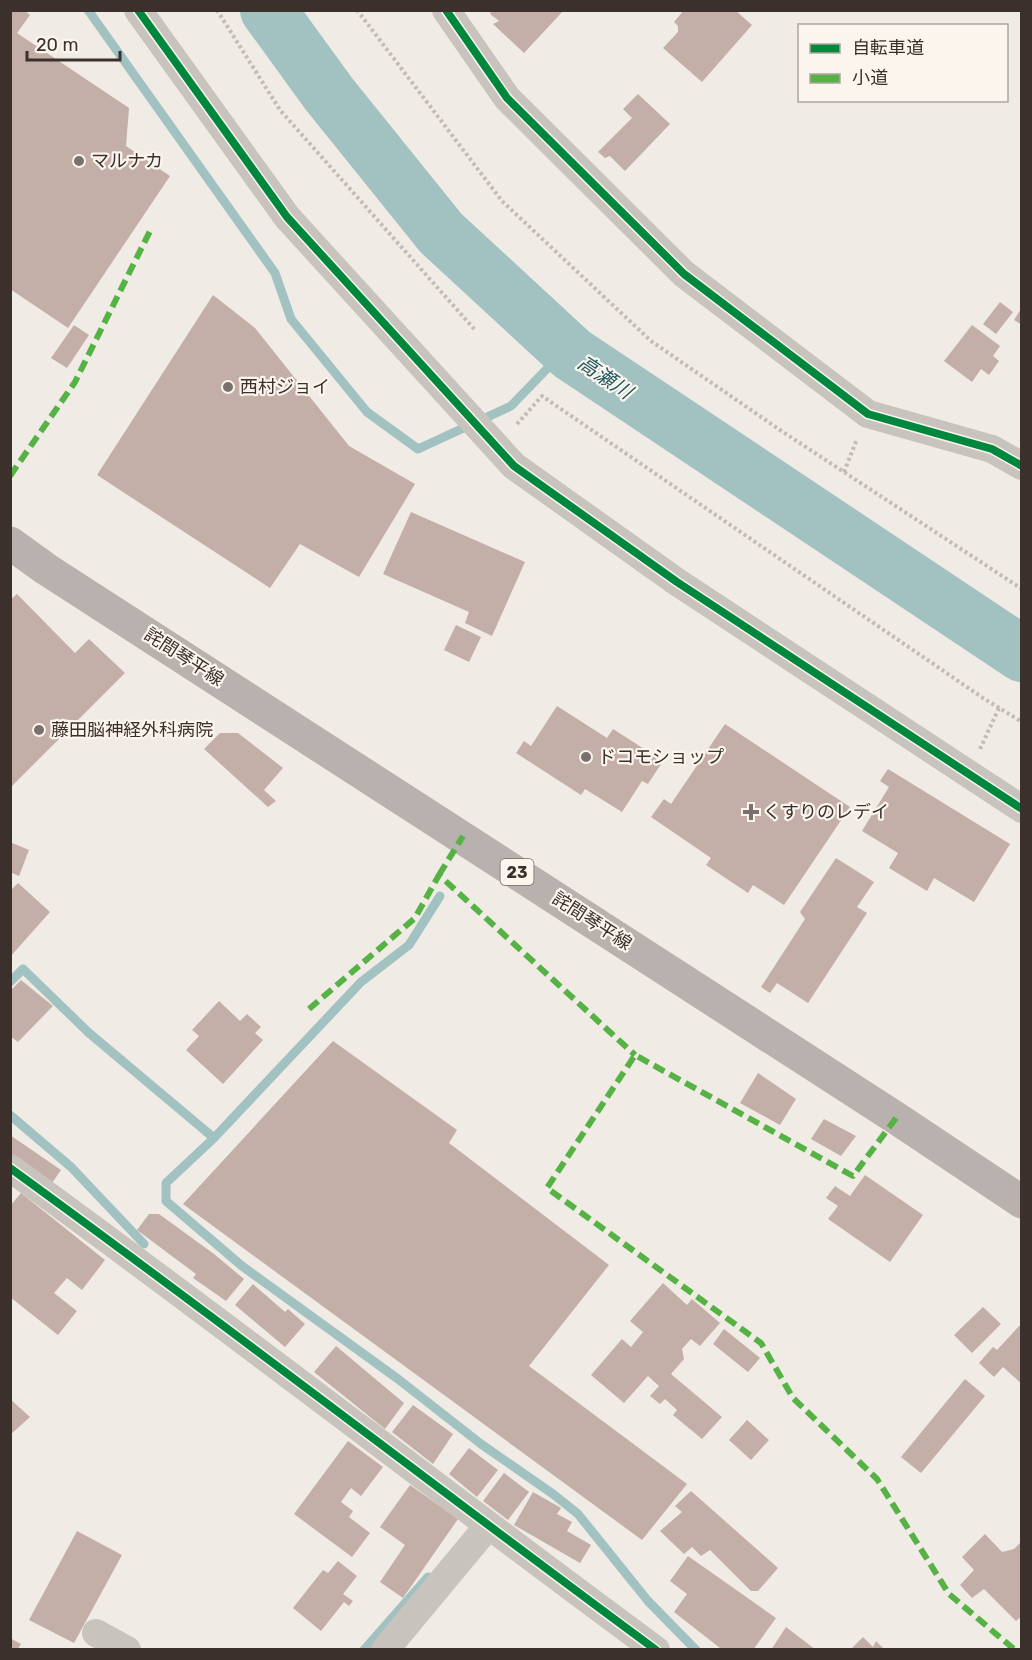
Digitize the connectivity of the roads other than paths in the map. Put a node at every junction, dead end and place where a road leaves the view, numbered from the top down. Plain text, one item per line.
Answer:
1 (138, 10) edge
2 (446, 10) edge
3 (1022, 466) edge
4 (10, 543) edge
5 (1022, 809) edge
6 (10, 1168) edge
7 (1022, 1202) edge
8 (488, 1526) junction
9 (96, 1633) dead end
10 (126, 1650) edge
11 (385, 1650) edge
12 (656, 1650) edge

1 - 5 street
2 - 3 street
4 - 7 main road, 詫間琴平線 / 23
6 - 8 street
8 - 11 street
8 - 12 street
9 - 10 street

